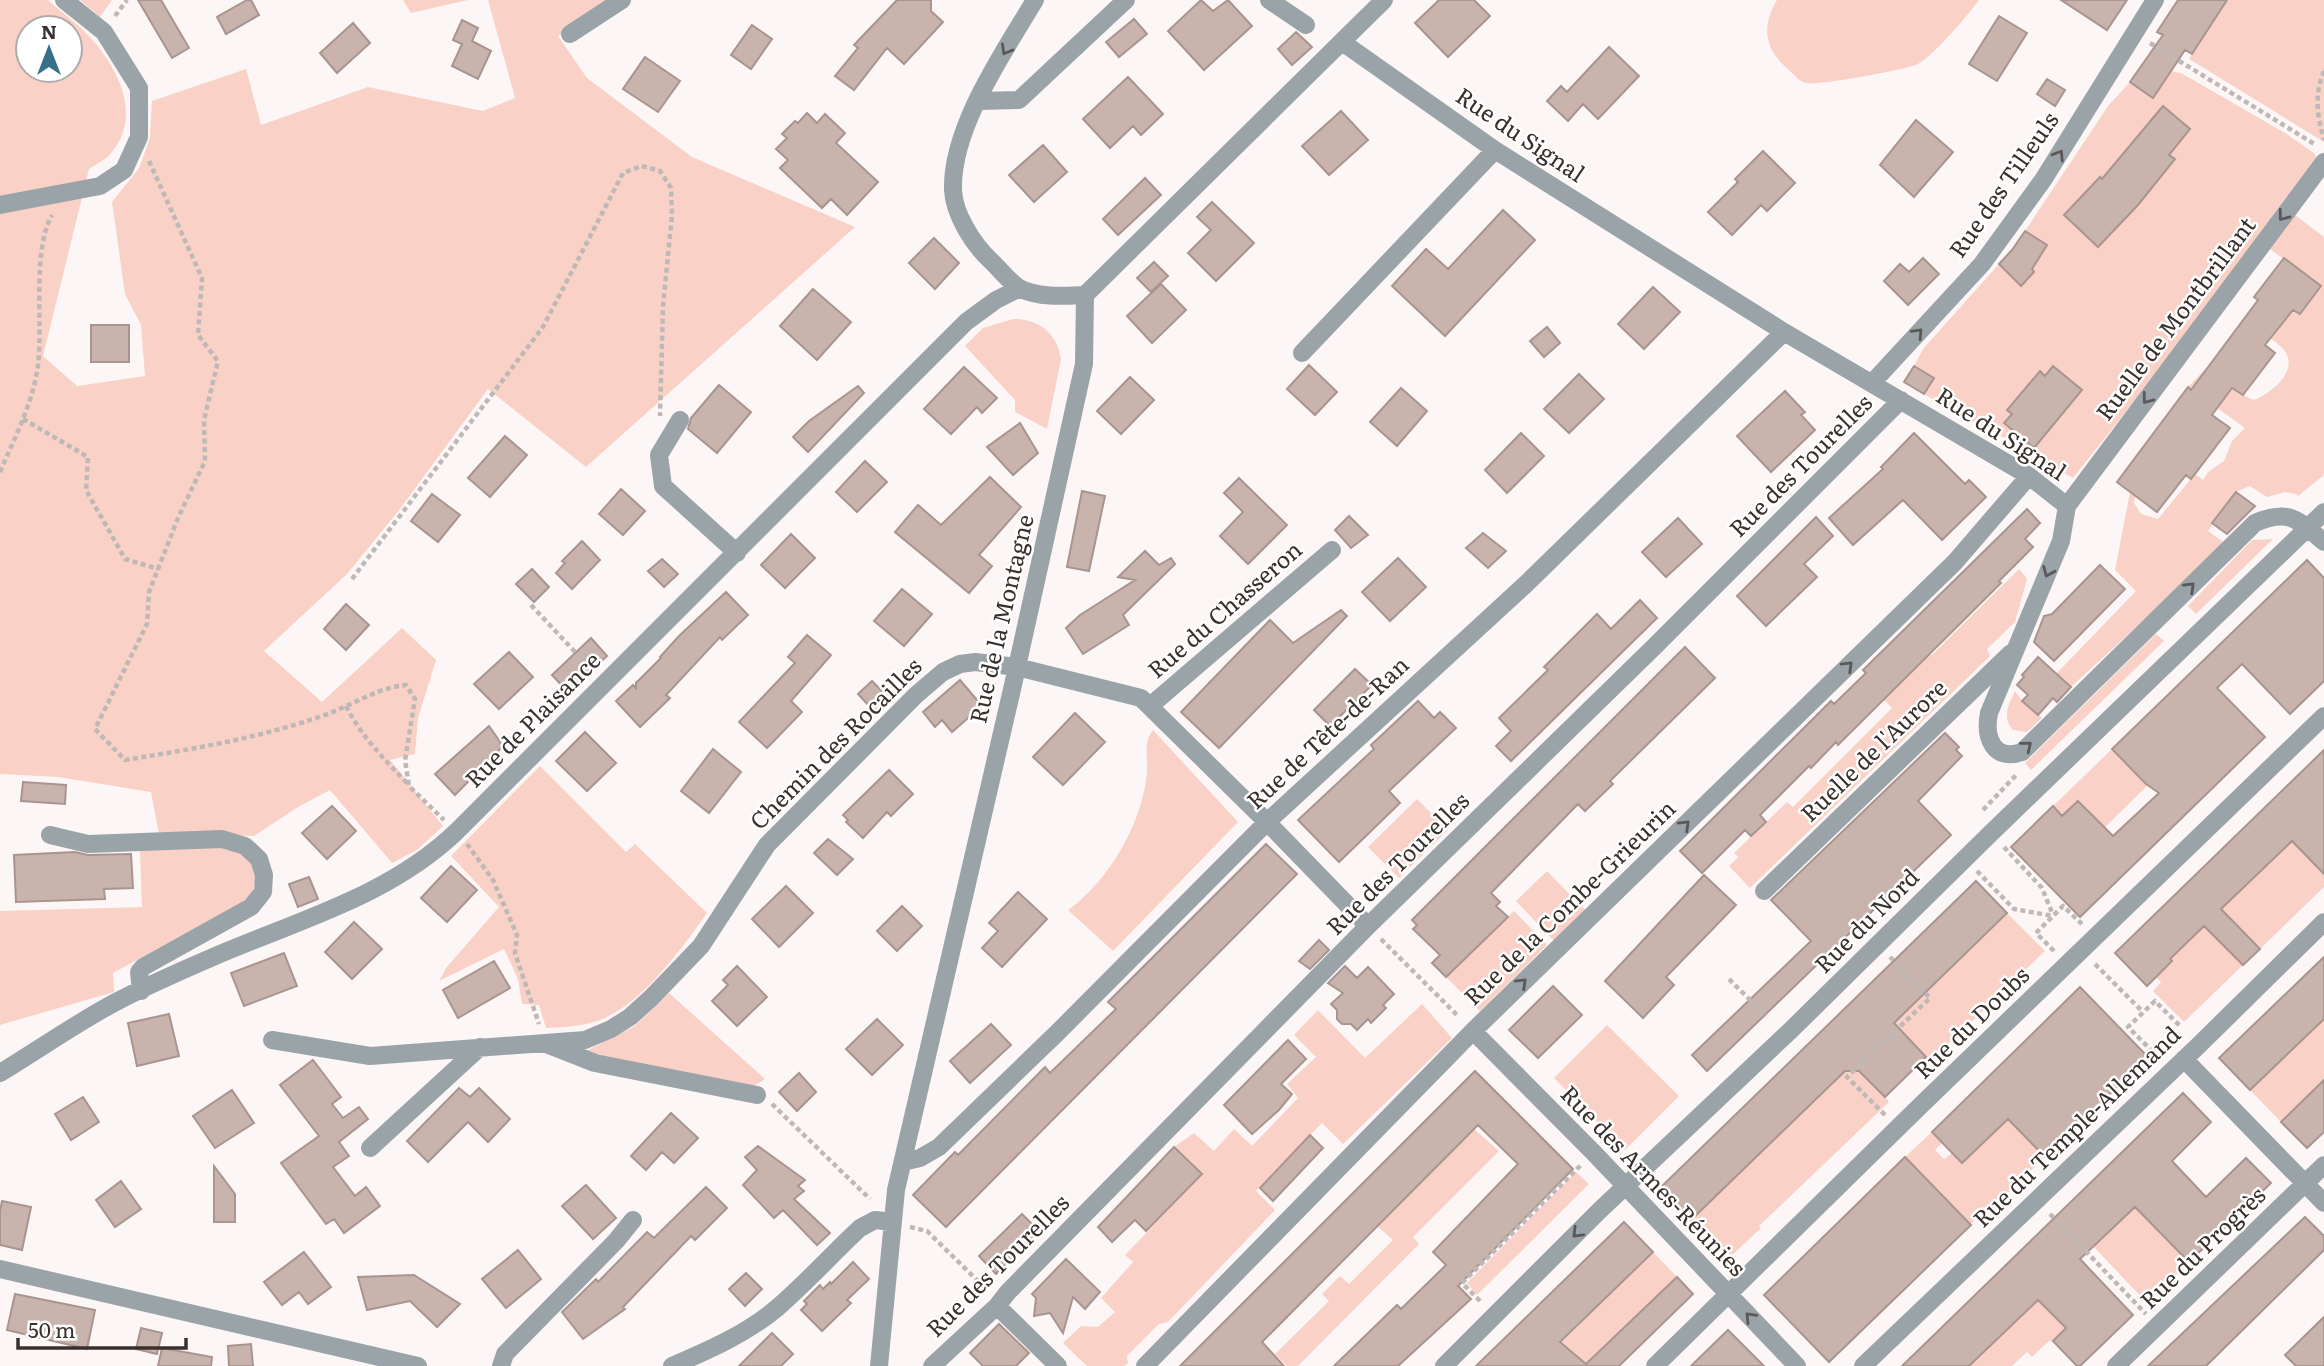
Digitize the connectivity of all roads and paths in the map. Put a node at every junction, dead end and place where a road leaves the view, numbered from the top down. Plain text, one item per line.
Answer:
1 (64, 0) edge
2 (622, 0) edge
3 (1035, 0) edge
4 (1126, 0) edge
5 (1269, 0) edge
6 (1384, 0) edge
7 (2155, 0) edge
8 (1306, 25) dead end
9 (570, 34) dead end
10 (2135, 34) junction
11 (1342, 42) junction
12 (2324, 71) edge
13 (979, 101) junction
14 (139, 138) junction
15 (2324, 140) edge
16 (1494, 150) junction
17 (2324, 150) edge
18 (2324, 162) edge
19 (65, 192) junction
20 (0, 205) edge
21 (1020, 288) junction
22 (1085, 295) junction
23 (1784, 332) junction
24 (1302, 353) dead end
25 (1872, 383) junction
26 (1901, 400) junction
27 (23, 419) junction
28 (680, 420) dead end
29 (659, 455) junction
30 (0, 472) edge
31 (2029, 476) junction
32 (2067, 506) junction
33 (2324, 512) edge
34 (2308, 528) junction
35 (2324, 542) edge
36 (1332, 550) dead end
37 (737, 553) junction
38 (158, 569) junction
39 (352, 579) dead end
40 (531, 605) dead end
41 (2017, 646) junction
42 (1017, 667) junction
43 (592, 669) dead end
44 (346, 706) junction
45 (1150, 706) junction
46 (2324, 716) edge
47 (2022, 768) dead end
48 (409, 786) junction
49 (1983, 811) dead end
50 (1267, 822) junction
51 (456, 832) junction
52 (50, 835) dead end
53 (2003, 846) dead end
54 (1977, 871) dead end
55 (1764, 891) dead end
56 (2053, 916) junction
57 (2324, 922) edge
58 (2080, 923) dead end
59 (1368, 926) junction
60 (1387, 945) dead end
61 (2053, 949) dead end
62 (2082, 951) junction
63 (1894, 961) dead end
64 (1728, 979) dead end
65 (141, 990) junction
66 (2143, 1012) junction
67 (1766, 1016) dead end
68 (2180, 1026) dead end
69 (1469, 1028) junction
70 (272, 1040) dead end
71 (546, 1044) junction
72 (480, 1047) junction
73 (2153, 1052) dead end
74 (2184, 1059) junction
75 (0, 1073) edge
76 (757, 1095) joint
77 (1883, 1114) dead end
78 (370, 1148) dead end
79 (902, 1162) junction
80 (2324, 1165) edge
81 (1578, 1168) dead end
82 (2306, 1184) junction
83 (1625, 1186) junction
84 (870, 1199) dead end
85 (2324, 1203) edge
86 (2049, 1214) dead end
87 (633, 1220) dead end
88 (901, 1224) junction
89 (0, 1269) edge
90 (984, 1287) dead end
91 (1729, 1295) junction
92 (1480, 1301) dead end
93 (997, 1306) junction
94 (2157, 1326) junction
95 (418, 1366) edge
96 (501, 1366) edge
97 (672, 1366) edge
98 (879, 1366) edge
99 (932, 1366) edge
100 (1058, 1366) edge
101 (1145, 1366) edge
102 (1444, 1366) edge
103 (1655, 1366) edge
104 (1797, 1366) edge
105 (1863, 1366) edge
106 (2116, 1366) edge

1 - 14 street
2 - 9 street
3 -> 13 street
4 - 13 street
5 - 8 street
6 - 11 street
7 - 10 street, Rue des Tilleuls
10 - 17 path
25 -> 10 street, Rue des Tilleuls
11 - 16 street, Rue du Signal
11 - 22 street
12 - 15 path
13 - 21 street
14 - 19 street
14 - 38 path
16 - 23 street, Rue du Signal
16 - 24 street
18 -> 32 street, Ruelle de Montbrillant
19 - 20 street
19 - 27 path
21 - 22 street
21 - 37 street, Rue de Plaisance
22 - 42 street, Rue de la Montagne
23 - 25 street, Rue du Signal
23 - 50 street, Rue de Tête-de-Ran
25 - 26 street, Rue du Signal
26 - 31 street, Rue du Signal
26 - 59 street, Rue des Tourelles
27 - 30 path
27 - 38 path
28 - 29 street
29 - 37 street
29 - 39 path
31 - 32 street, Rue du Signal
69 -> 31 street, Rue de la Combe-Grieurin
32 -> 41 street, Rue du Signal
33 - 34 street, Rue du Nord
34 - 35 street
41 -> 34 street, Rue du Signal
34 - 83 street, Rue du Nord
36 - 45 street, Rue du Chasseron
37 - 51 street, Rue de Plaisance
38 - 44 path
40 - 43 path
41 - 55 street, Ruelle de l'Aurore
42 - 45 street, Chemin des Rocailles
42 - 71 street, Chemin des Rocailles
42 - 79 street, Rue de la Montagne
44 - 48 path
44 - 48 path
45 - 50 street
46 - 62 street, Rue du Doubs
47 - 49 path
48 - 51 path
50 - 59 street
50 - 79 street, Rue de Tête-de-Ran
51 - 65 street, Rue de Plaisance
51 - 71 path
52 - 65 street
53 - 56 path
54 - 56 path
56 - 58 path
56 - 61 path
57 - 74 street, Rue du Temple-Allemand
59 - 93 street, Rue des Tourelles
60 - 69 path
62 - 66 path
62 - 91 street, Rue du Doubs
63 - 77 path
64 - 67 path
65 - 75 street, Rue de Plaisance
66 - 68 path
66 - 73 path
69 - 83 street, Rue des Armes-Réunies
69 - 101 street, Rue de la Combe-Grieurin
70 - 72 street, Chemin des Rocailles
71 - 72 street, Chemin des Rocailles
71 - 76 street
72 - 78 street
74 - 82 street
74 - 105 street, Rue du Temple-Allemand
76 - 84 path
79 - 88 street, Rue de la Montagne
80 - 82 street, Rue du Progrès
81 - 92 path
82 - 85 street
82 - 94 street, Rue du Progrès
83 - 91 street, Rue des Armes-Réunies
83 -> 102 street, Rue du Nord
86 - 94 path
87 - 96 street
88 - 90 path
88 - 97 street
88 - 98 street, Rue de la Montagne
89 - 95 street
91 - 103 street, Rue du Doubs
104 -> 91 street, Rue des Armes-Réunies
93 - 99 street, Rue des Tourelles
93 - 100 street
94 - 106 street, Rue du Progrès

